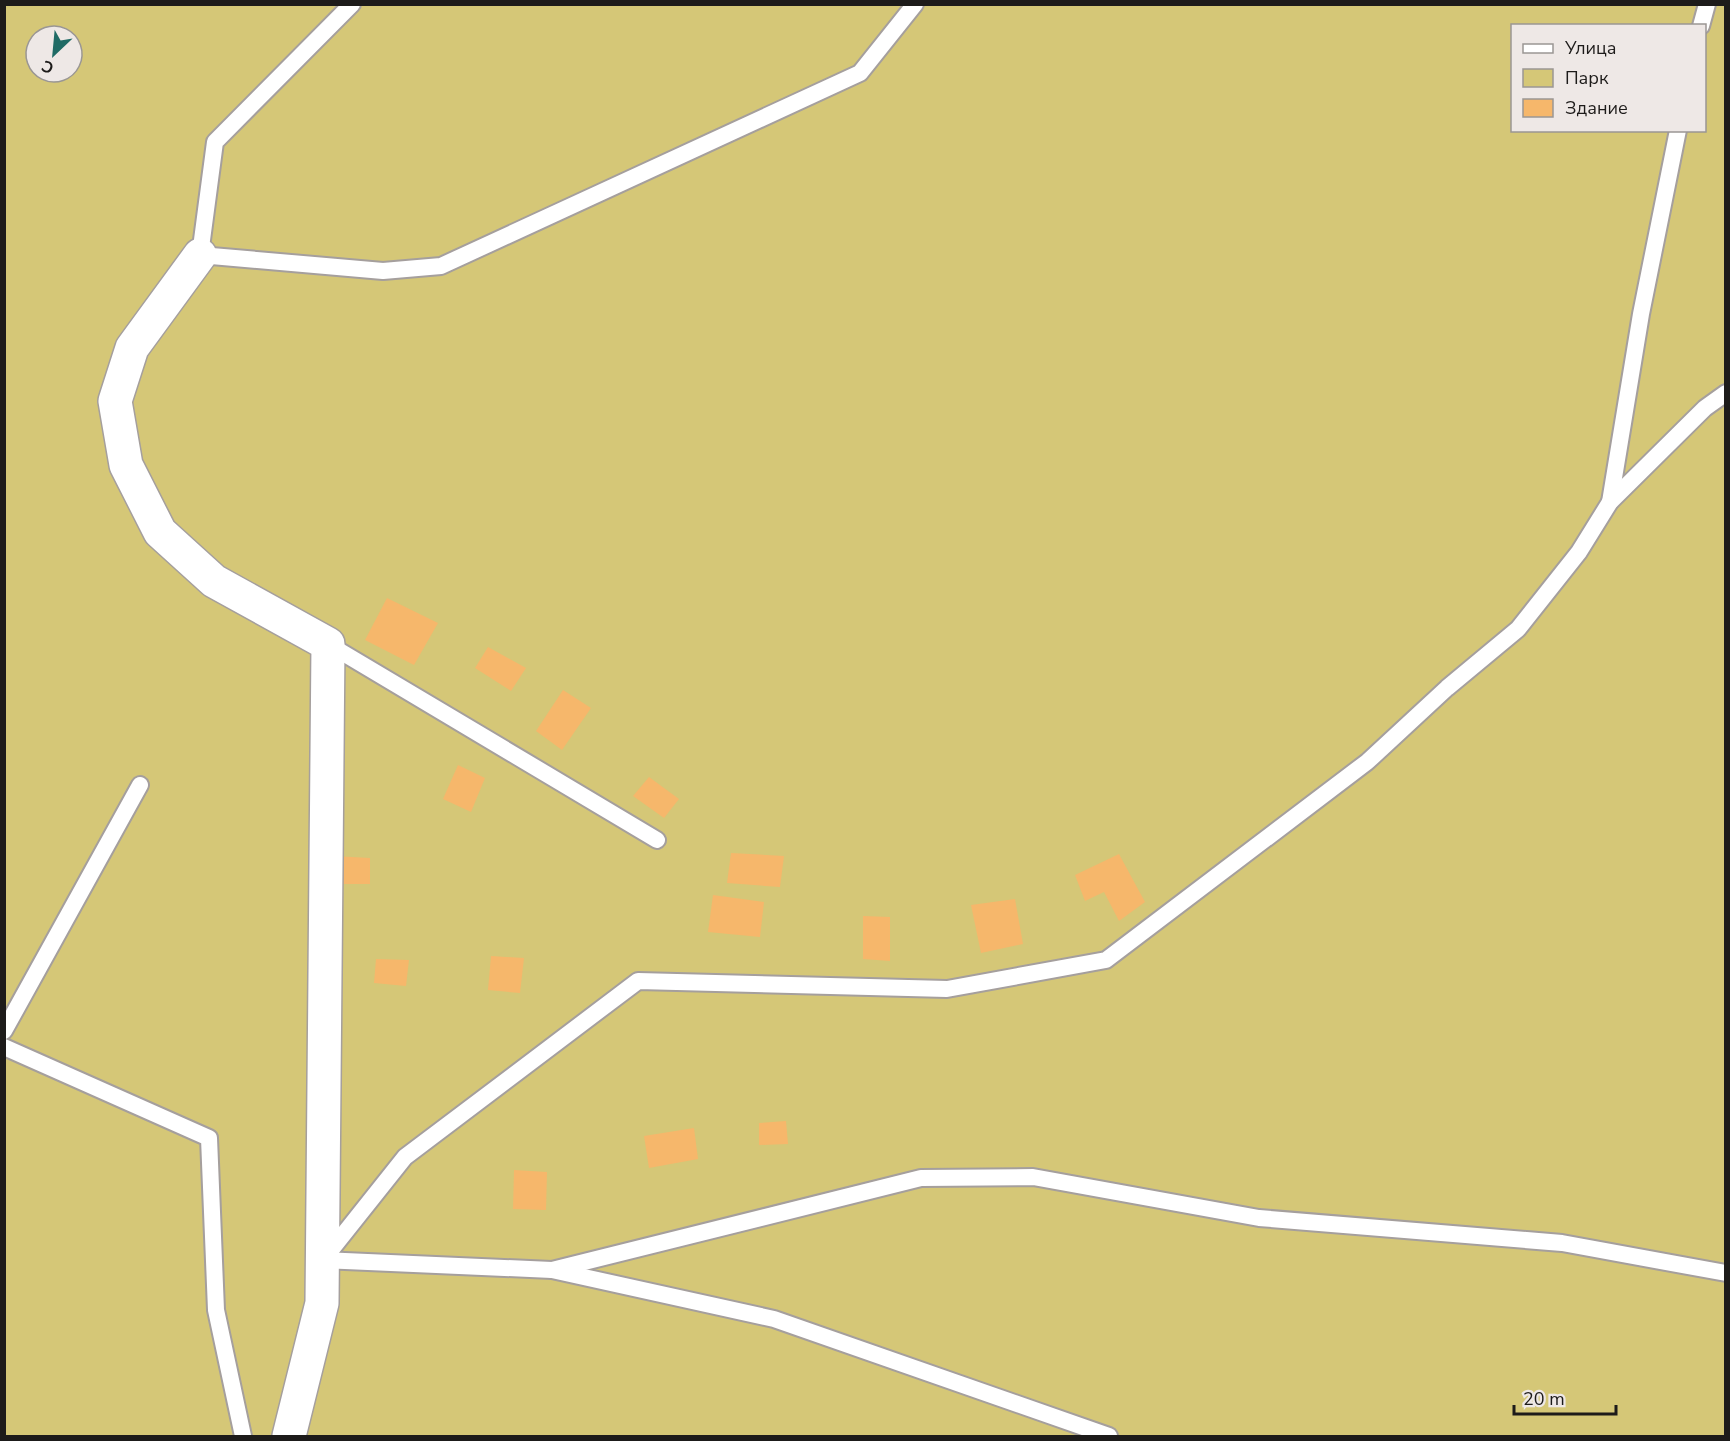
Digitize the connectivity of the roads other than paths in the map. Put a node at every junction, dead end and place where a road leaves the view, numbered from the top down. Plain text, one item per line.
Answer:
1 (352, 4) edge
2 (915, 4) edge
3 (1707, 4) edge
4 (1702, 24) edge
5 (1678, 132) edge
6 (200, 255) junction
7 (1725, 393) edge
8 (1610, 502) junction
9 (328, 644) junction
10 (140, 785) dead end
11 (657, 840) dead end
12 (4, 1032) edge
13 (4, 1047) edge
14 (322, 1260) junction
15 (552, 1270) junction
16 (1725, 1273) edge
17 (243, 1437) edge
18 (289, 1437) edge
19 (1109, 1437) edge

1 - 6 lane
2 - 6 lane
3 - 4 lane
5 - 8 lane
6 - 9 street
7 - 8 lane
8 - 14 lane
9 - 11 lane
9 - 14 street
10 - 12 lane
13 - 17 lane
14 - 15 lane
14 - 18 street
15 - 16 lane
15 - 19 lane

